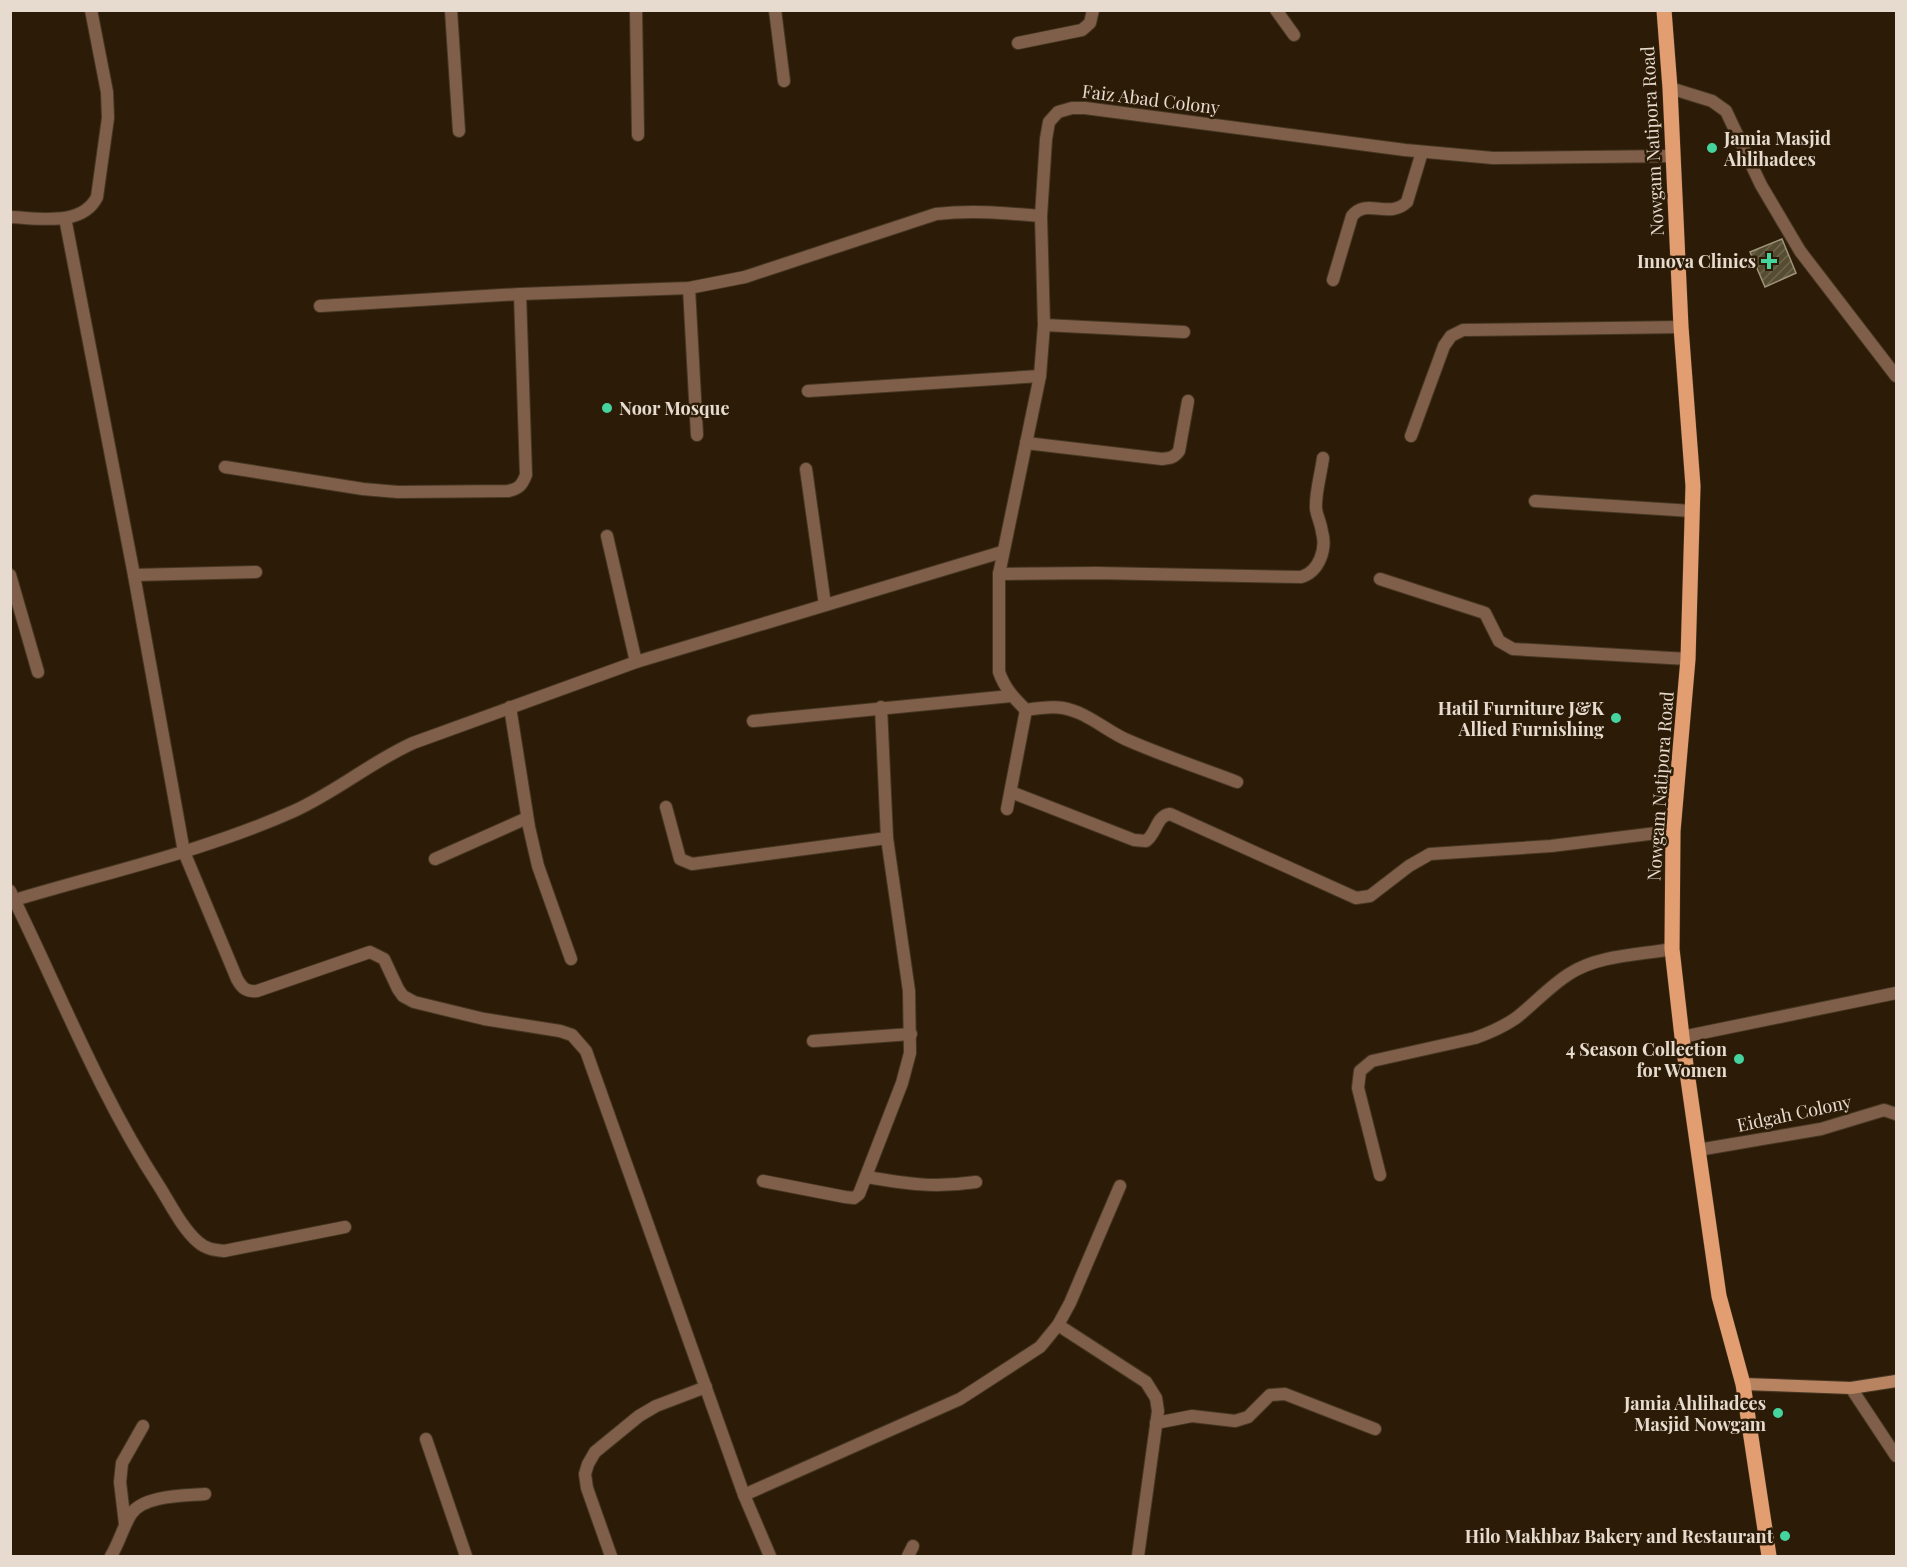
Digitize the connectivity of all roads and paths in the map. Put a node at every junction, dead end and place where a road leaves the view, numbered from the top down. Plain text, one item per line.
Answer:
1 (91, 10) edge
2 (451, 10) edge
3 (636, 10) edge
4 (775, 10) edge
5 (1093, 10) edge
6 (1276, 10) edge
7 (1664, 10) edge
8 (1294, 35) dead end
9 (1018, 44) dead end
10 (784, 81) dead end
11 (1670, 88) junction
12 (459, 131) dead end
13 (638, 135) dead end
14 (1422, 152) junction
15 (1674, 156) junction
16 (1041, 216) junction
17 (10, 217) edge
18 (65, 218) junction
19 (1333, 280) dead end
20 (689, 288) junction
21 (520, 294) junction
22 (321, 306) dead end
23 (1044, 325) junction
24 (1681, 327) junction
25 (1184, 332) dead end
26 (1040, 376) junction
27 (1896, 376) edge
28 (808, 391) dead end
29 (1188, 400) dead end
30 (697, 435) dead end
31 (1411, 436) dead end
32 (1026, 443) junction
33 (1323, 458) dead end
34 (225, 467) dead end
35 (806, 469) dead end
36 (1535, 501) dead end
37 (1692, 511) junction
38 (608, 536) dead end
39 (1002, 552) junction
40 (256, 572) dead end
41 (999, 574) junction
42 (10, 575) edge
43 (134, 575) junction
44 (1380, 579) dead end
45 (825, 605) junction
46 (1688, 659) junction
47 (636, 662) junction
48 (38, 672) dead end
49 (1011, 696) junction
50 (510, 707) junction
51 (881, 707) junction
52 (1026, 710) junction
53 (753, 722) dead end
54 (1237, 782) dead end
55 (1011, 792) junction
56 (666, 807) dead end
57 (1007, 809) dead end
58 (527, 818) junction
59 (1673, 831) junction
60 (887, 838) junction
61 (184, 852) junction
62 (435, 859) dead end
63 (13, 895) edge
64 (1672, 949) junction
65 (571, 959) dead end
66 (1896, 993) edge
67 (911, 1034) junction
68 (1682, 1037) junction
69 (813, 1041) dead end
70 (1896, 1114) edge
71 (1698, 1150) junction
72 (1380, 1175) dead end
73 (867, 1177) junction
74 (763, 1181) dead end
75 (976, 1182) dead end
76 (1120, 1185) dead end
77 (345, 1227) dead end
78 (1058, 1325) junction
79 (1896, 1381) edge
80 (1743, 1384) junction
81 (706, 1387) junction
82 (1851, 1388) junction
83 (1156, 1423) junction
84 (144, 1426) dead end
85 (1374, 1429) dead end
86 (426, 1439) dead end
87 (1896, 1456) edge
88 (205, 1494) dead end
89 (744, 1496) junction
90 (126, 1524) junction
91 (111, 1557) edge
92 (465, 1557) edge
93 (612, 1557) edge
94 (770, 1557) edge
95 (1138, 1557) edge
96 (1769, 1557) edge

1 - 18 street
2 - 12 street
3 - 13 street
4 - 10 street
5 - 9 street
6 - 8 street
7 - 11 main road, Nowgam Natipora Road
11 - 15 main road, Nowgam Natipora Road
11 - 27 street
14 - 15 street, Faiz Abad Colony
14 - 16 street, Faiz Abad Colony
14 - 19 street
15 - 24 main road, Nowgam Natipora Road
16 - 20 street
16 - 23 street, Faiz Abad Colony
17 - 18 street
18 - 43 street
20 - 21 street
20 - 30 street
21 - 22 street
21 - 34 street
23 - 25 street
23 - 26 street, Faiz Abad Colony
24 - 31 street
24 - 37 main road, Nowgam Natipora Road
26 - 28 street
26 - 32 street, Faiz Abad Colony
29 - 32 street
32 - 39 street, Faiz Abad Colony
33 - 41 street
35 - 45 street
36 - 37 street
37 - 46 main road, Nowgam Natipora Road
38 - 47 street
39 - 41 street, Faiz Abad Colony
39 - 45 street
40 - 43 street
41 - 49 street, Faiz Abad Colony
42 - 48 street
43 - 61 street
44 - 46 street
45 - 47 street
46 - 59 main road, Nowgam Natipora Road
47 - 50 street
49 - 51 street
49 - 52 street, Faiz Abad Colony
50 - 58 street
50 - 61 street
51 - 53 street
51 - 60 street
52 - 54 street
52 - 55 street
55 - 57 street
55 - 59 street
56 - 60 street
58 - 62 street
58 - 65 street
59 - 64 main road, Nowgam Natipora Road
60 - 67 street
61 - 63 street
61 - 81 street
63 - 77 street
64 - 68 main road, Nowgam Natipora Road
64 - 72 street
66 - 68 street
67 - 69 street
67 - 73 street
68 - 71 main road, Nowgam Natipora Road
70 - 71 street, Eidgah Colony
71 - 80 main road, Nowgam Natipora Road
73 - 74 street
73 - 75 street
76 - 78 street
78 - 83 street
78 - 89 street
79 - 82 main road
80 - 82 main road
80 - 96 main road, Nowgam Natipora Road
81 - 89 street
81 - 93 street
82 - 87 street
83 - 85 street
83 - 95 street
84 - 90 street
86 - 92 street
88 - 90 street
89 - 94 street
90 - 91 street

